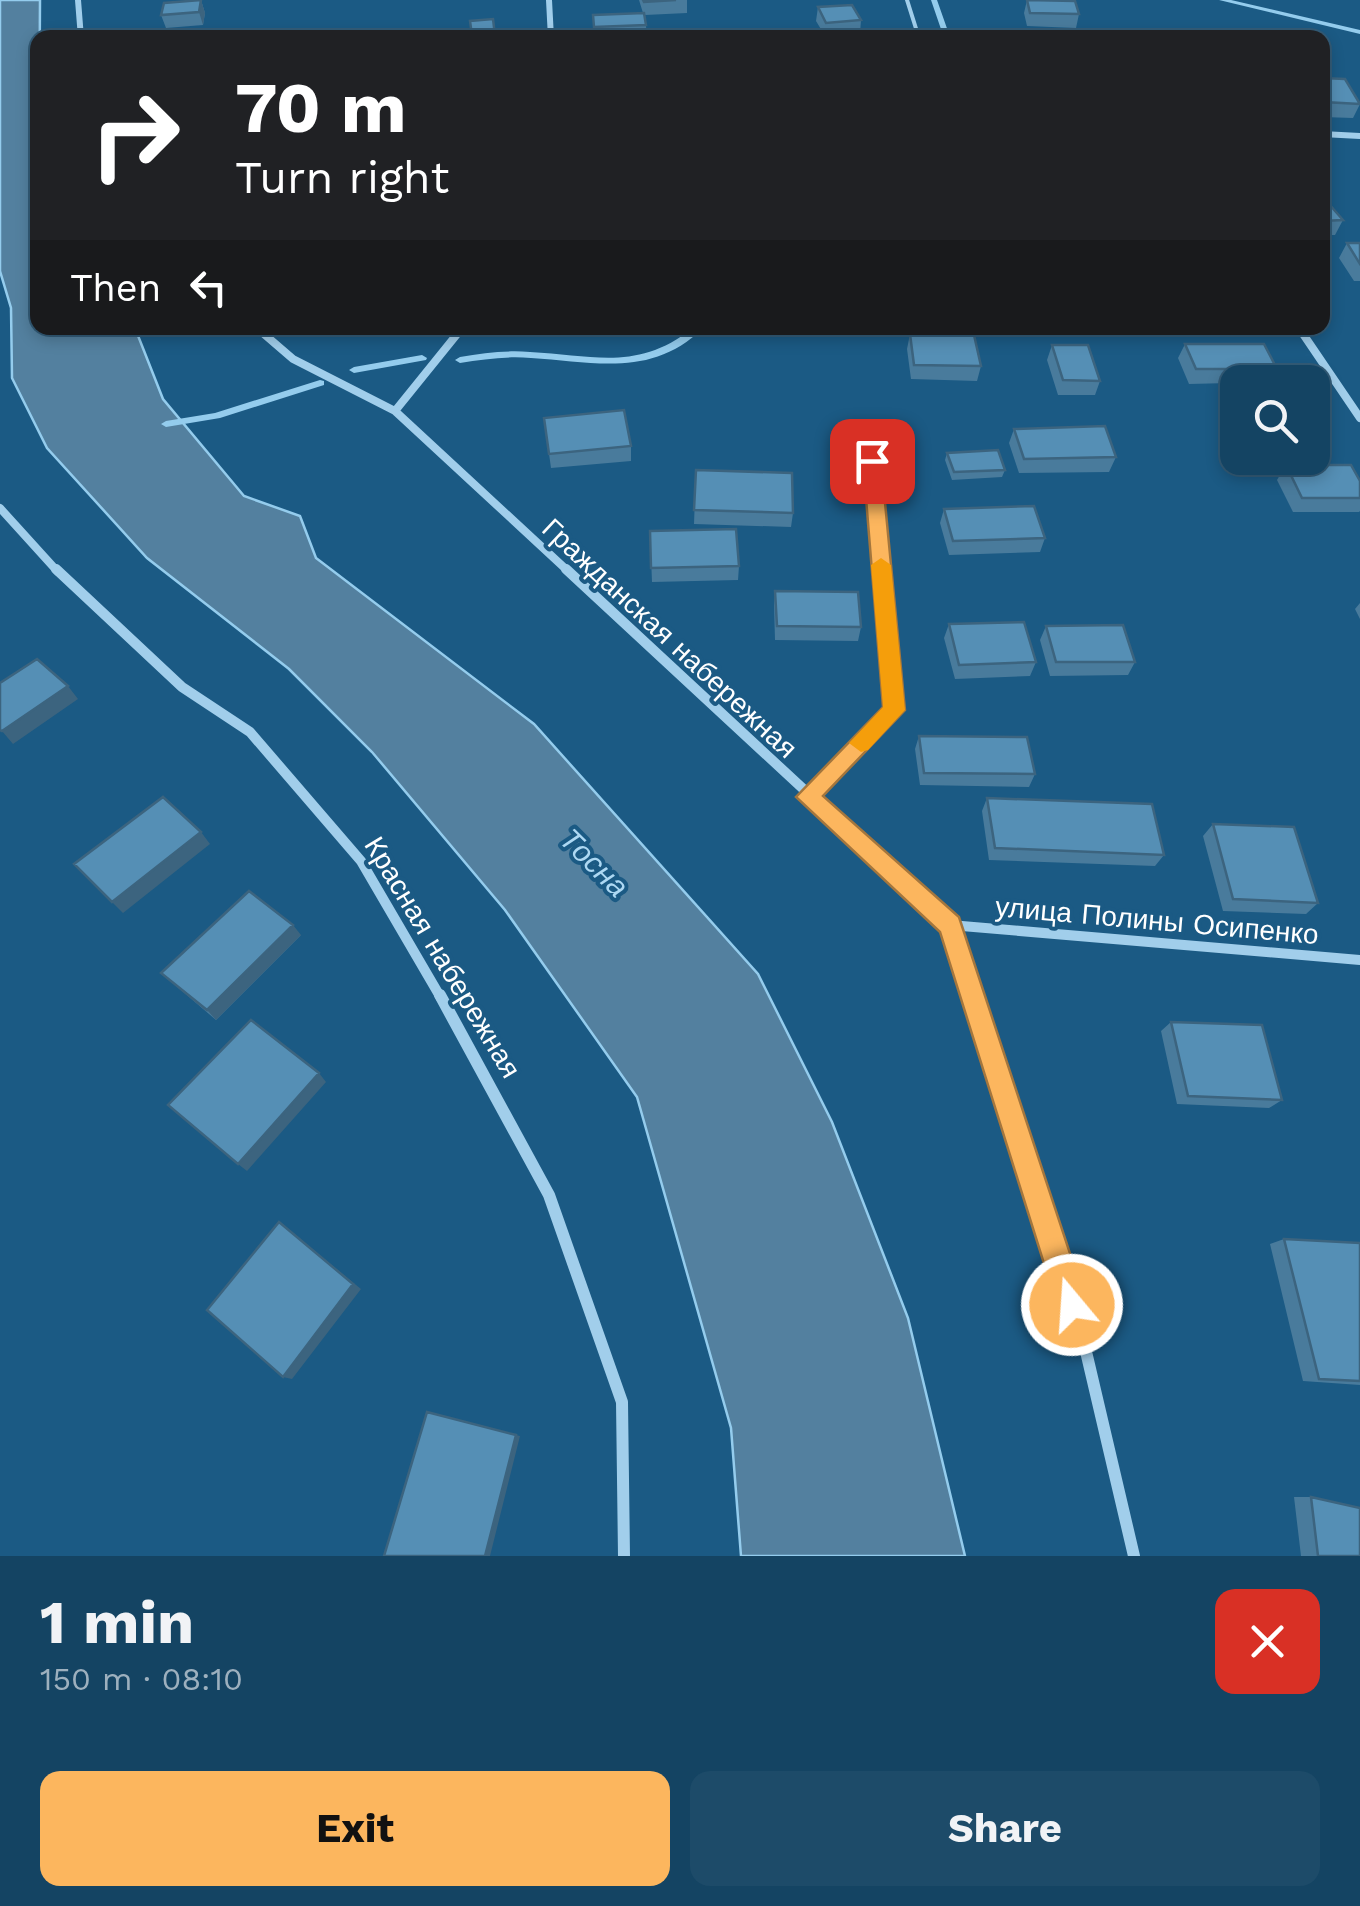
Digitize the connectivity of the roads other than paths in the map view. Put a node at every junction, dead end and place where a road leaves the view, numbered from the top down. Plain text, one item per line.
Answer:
1 (78, 0) edge
2 (549, 0) edge
3 (906, 0) edge
4 (80, 30) edge
5 (551, 30) edge
6 (916, 30) edge
7 (1330, 134) edge
8 (1360, 136) edge
9 (265, 335) edge
10 (456, 335) edge
11 (1303, 335) edge
12 (395, 411) junction
13 (1360, 418) edge
14 (870, 439) dead end
15 (0, 508) edge
16 (808, 797) junction
17 (950, 925) junction
18 (1360, 960) edge
19 (624, 1556) edge
20 (1134, 1556) edge

1 - 4 street
2 - 5 street
3 - 6 lane
7 - 8 street
9 - 12 street, Гражданская набережная
10 - 12 street
11 - 13 street
12 - 16 street, Гражданская набережная
14 - 16 street
15 - 19 street, Красная набережная
16 - 17 street, Гражданская набережная
17 - 18 street, улица Полины Осипенко
17 - 20 street

